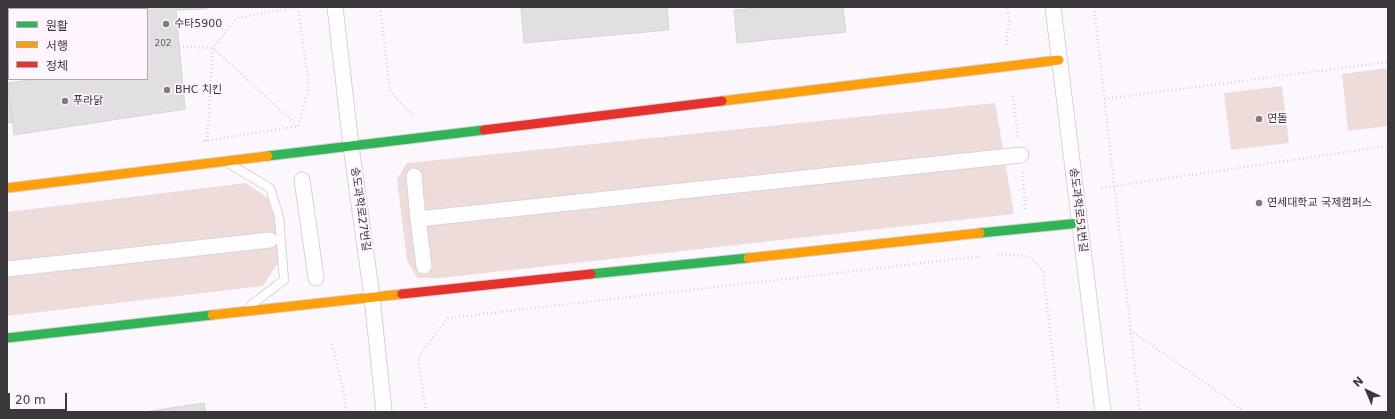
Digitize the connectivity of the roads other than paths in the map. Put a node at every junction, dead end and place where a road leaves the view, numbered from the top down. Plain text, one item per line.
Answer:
1 (335, 7) edge
2 (1053, 7) edge
3 (1059, 60) junction
4 (351, 146) junction
5 (1021, 155) dead end
6 (224, 161) junction
7 (414, 176) dead end
8 (302, 180) dead end
9 (7, 188) edge
10 (418, 219) junction
11 (1080, 223) junction
12 (270, 240) dead end
13 (424, 266) dead end
14 (7, 269) edge
15 (316, 278) dead end
16 (372, 297) junction
17 (243, 312) junction
18 (7, 338) edge
19 (384, 412) edge
20 (1103, 412) edge

1 - 4 street, 송도과학로27번길
2 - 3 street, 송도과학로51번길
3 - 4 street
3 - 11 street, 송도과학로51번길
4 - 6 street
4 - 16 street, 송도과학로27번길
5 - 10 street
6 - 9 street
6 - 17 lane
7 - 10 street
8 - 15 street
10 - 13 street
11 - 16 street
11 - 20 street, 송도과학로51번길
12 - 14 street
16 - 17 street
16 - 19 street, 송도과학로27번길
17 - 18 street

